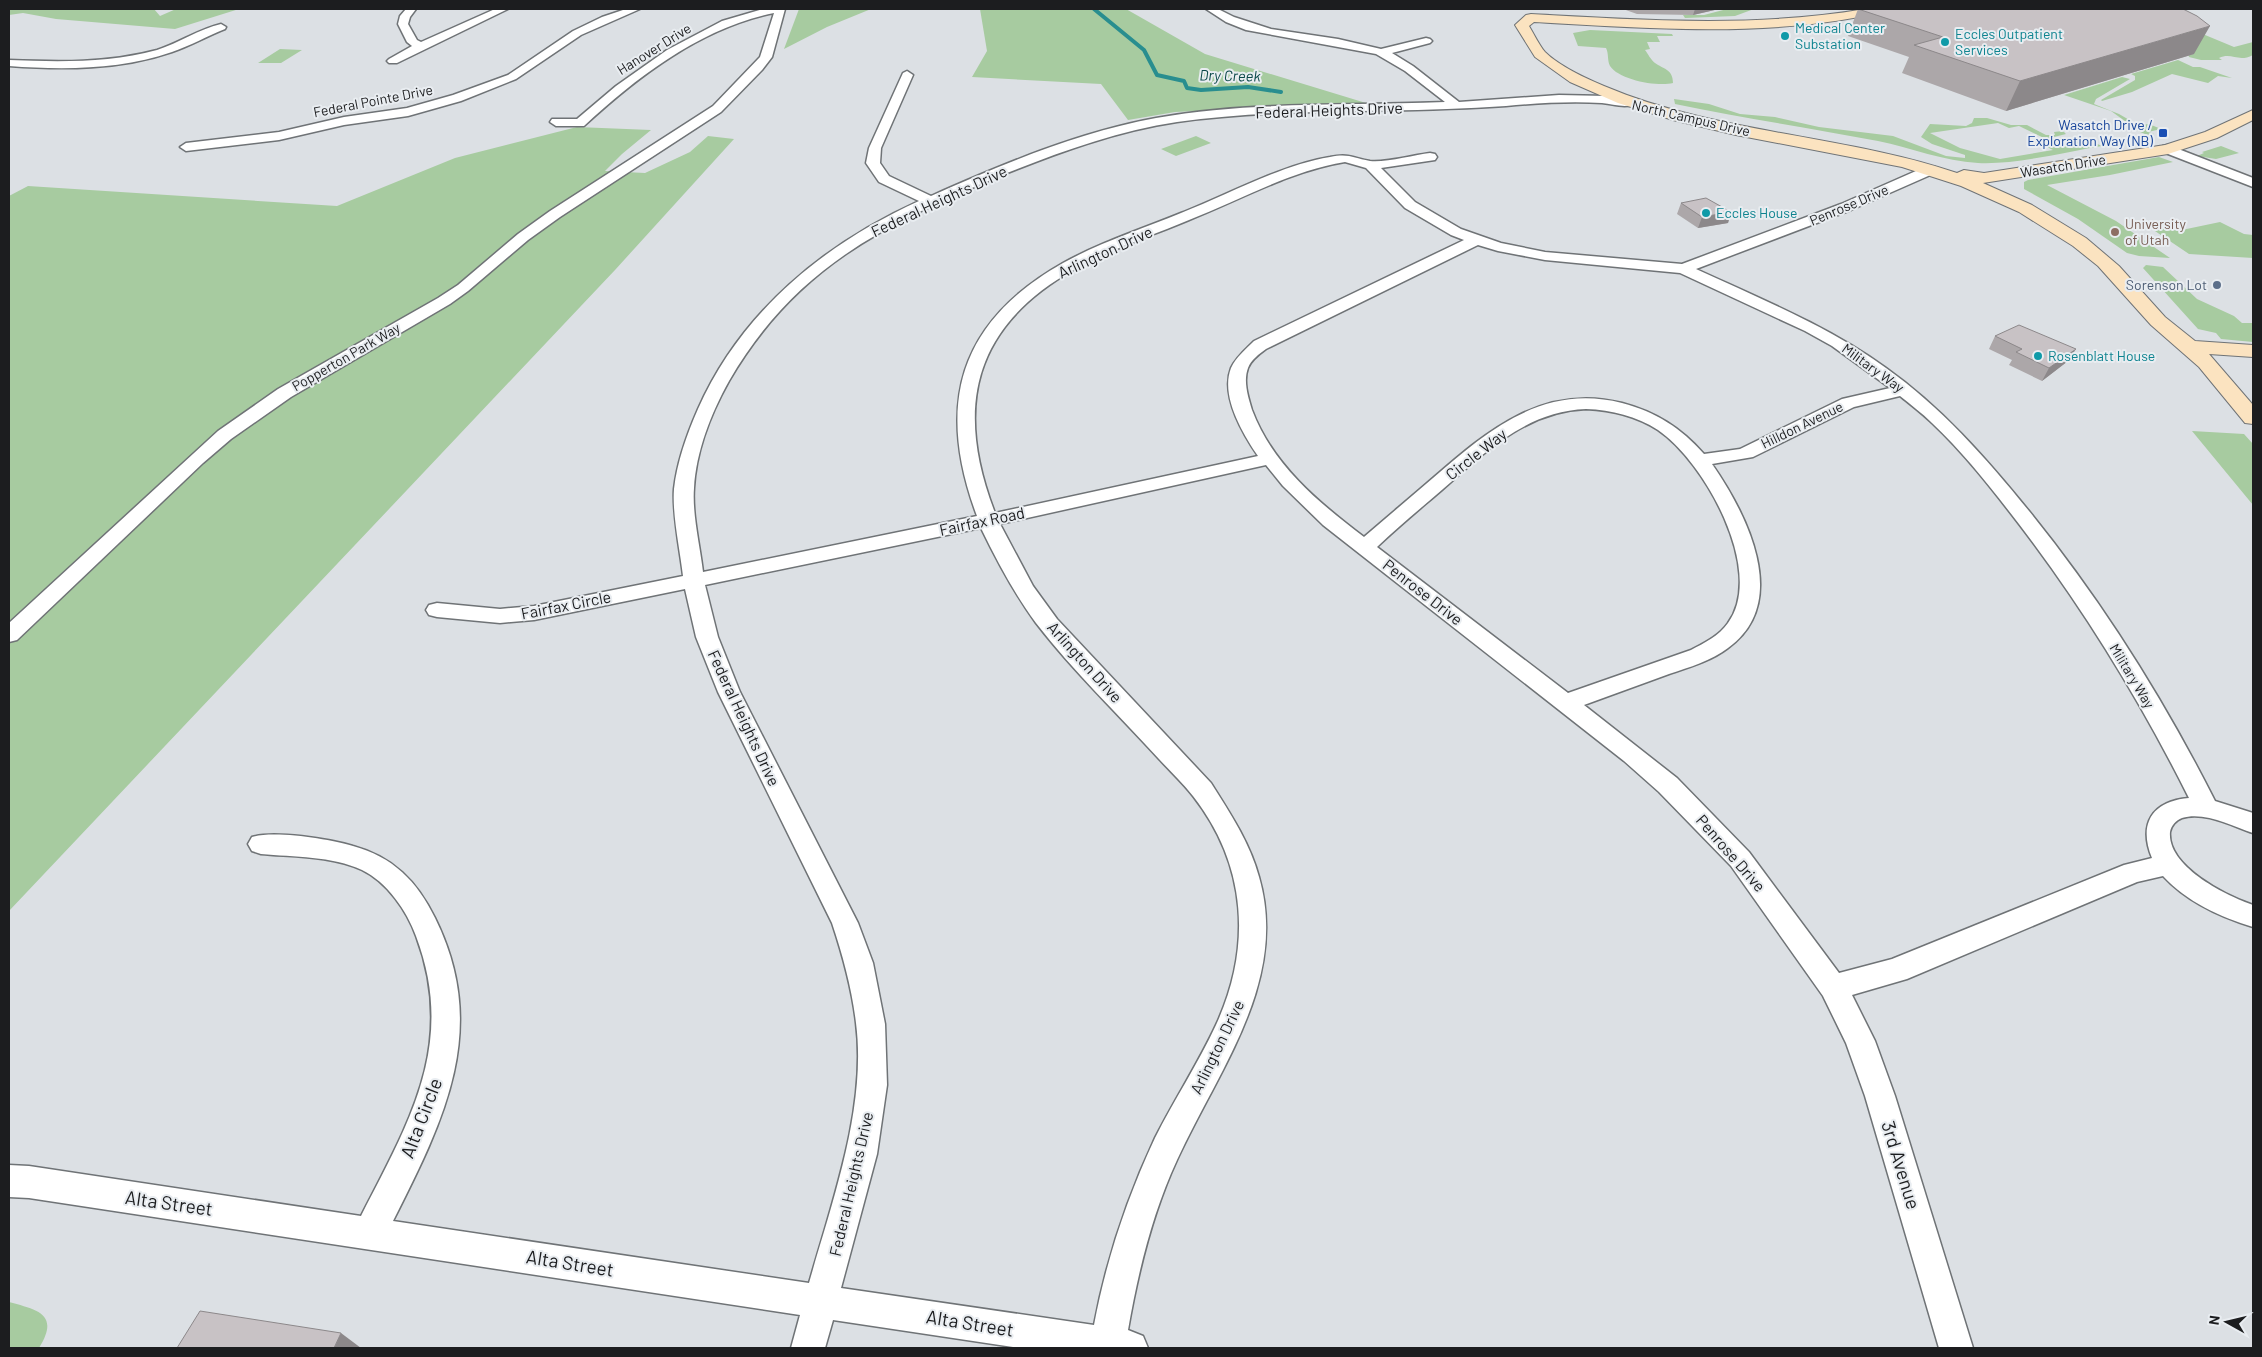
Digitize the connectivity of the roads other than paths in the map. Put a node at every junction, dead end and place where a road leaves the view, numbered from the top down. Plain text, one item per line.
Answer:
1 (411, 9) edge
2 (503, 9) edge
3 (635, 9) edge
4 (778, 9) edge
5 (1211, 9) edge
6 (1885, 9) edge
7 (1530, 14) edge
8 (222, 27) dead end
9 (1426, 41) dead end
10 (421, 46) junction
11 (1382, 52) junction
12 (393, 61) dead end
13 (9, 63) edge
14 (907, 75) dead end
15 (1587, 85) junction
16 (1574, 98) junction
17 (1630, 103) junction
18 (1457, 106) junction
19 (2253, 114) edge
20 (556, 122) dead end
21 (186, 147) dead end
22 (2168, 149) junction
23 (1862, 153) junction
24 (1430, 157) dead end
25 (1371, 165) junction
26 (1930, 170) junction
27 (1984, 178) junction
28 (2253, 183) edge
29 (930, 202) junction
30 (2060, 229) junction
31 (1476, 240) junction
32 (1683, 269) junction
33 (2138, 272) dead end
34 (2179, 318) dead end
35 (2191, 347) junction
36 (2253, 351) edge
37 (1905, 390) junction
38 (2253, 418) edge
39 (1270, 459) junction
40 (1699, 460) junction
41 (988, 520) junction
42 (1365, 547) junction
43 (694, 580) junction
44 (437, 610) dead end
45 (9, 635) edge
46 (1566, 703) junction
47 (2206, 808) junction
48 (2253, 822) edge
49 (260, 844) dead end
50 (2169, 864) junction
51 (2253, 916) edge
52 (1833, 987) junction
53 (9, 1181) edge
54 (370, 1233) junction
55 (822, 1301) junction
56 (1119, 1346) edge
57 (808, 1348) edge
58 (1956, 1348) edge

1 - 10 street
2 - 10 street
3 - 21 street, Federal Pointe Drive
4 - 20 street, Hanover Drive
4 - 45 street, Popperton Park Way
5 - 11 street
6 - 7 main road
7 - 15 main road, North Campus Drive
7 - 27 main road, North Campus Drive
8 - 13 street
9 - 11 street
10 - 12 street
11 - 18 street
14 - 29 street
15 - 16 street
15 - 17 main road, North Campus Drive
16 - 17 street, Federal Heights Drive
16 - 18 street, Federal Heights Drive
17 - 23 main road, North Campus Drive
18 - 29 street, Federal Heights Drive
19 - 22 main road, Wasatch Drive
22 - 27 main road, Wasatch Drive
22 - 28 street
23 - 26 main road, North Campus Drive
23 - 27 main road
24 - 25 street
25 - 31 street, Military Way
25 - 41 street, Arlington Drive
26 - 30 main road, North Campus Drive
26 - 32 street, Penrose Drive
27 - 30 main road
27 - 33 main road, North Campus Drive
29 - 43 street, Federal Heights Drive
30 - 35 main road, North Campus Drive
31 - 32 street, Military Way
31 - 39 street, Penrose Drive
32 - 37 street, Military Way
34 - 35 main road, North Campus Drive
35 - 36 main road
35 - 38 main road, North Campus Drive
37 - 40 street, Hilldon Avenue
37 - 47 street, Military Way
39 - 41 street, Fairfax Road
39 - 42 street, Penrose Drive
40 - 42 street, Circle Way
40 - 46 street, Circle Way
41 - 43 street, Fairfax Road
41 - 56 street, Arlington Drive
42 - 46 street, Penrose Drive
43 - 44 street, Fairfax Circle
43 - 55 street, Federal Heights Drive
46 - 52 street, Penrose Drive
47 - 48 street
47 - 50 street
49 - 54 street, Alta Circle
50 - 51 street
50 - 52 street
52 - 58 street, 3rd Avenue
53 - 54 street, Alta Street
54 - 55 street, Alta Street
55 - 56 street, Alta Street
55 - 57 street, Federal Heights Drive

